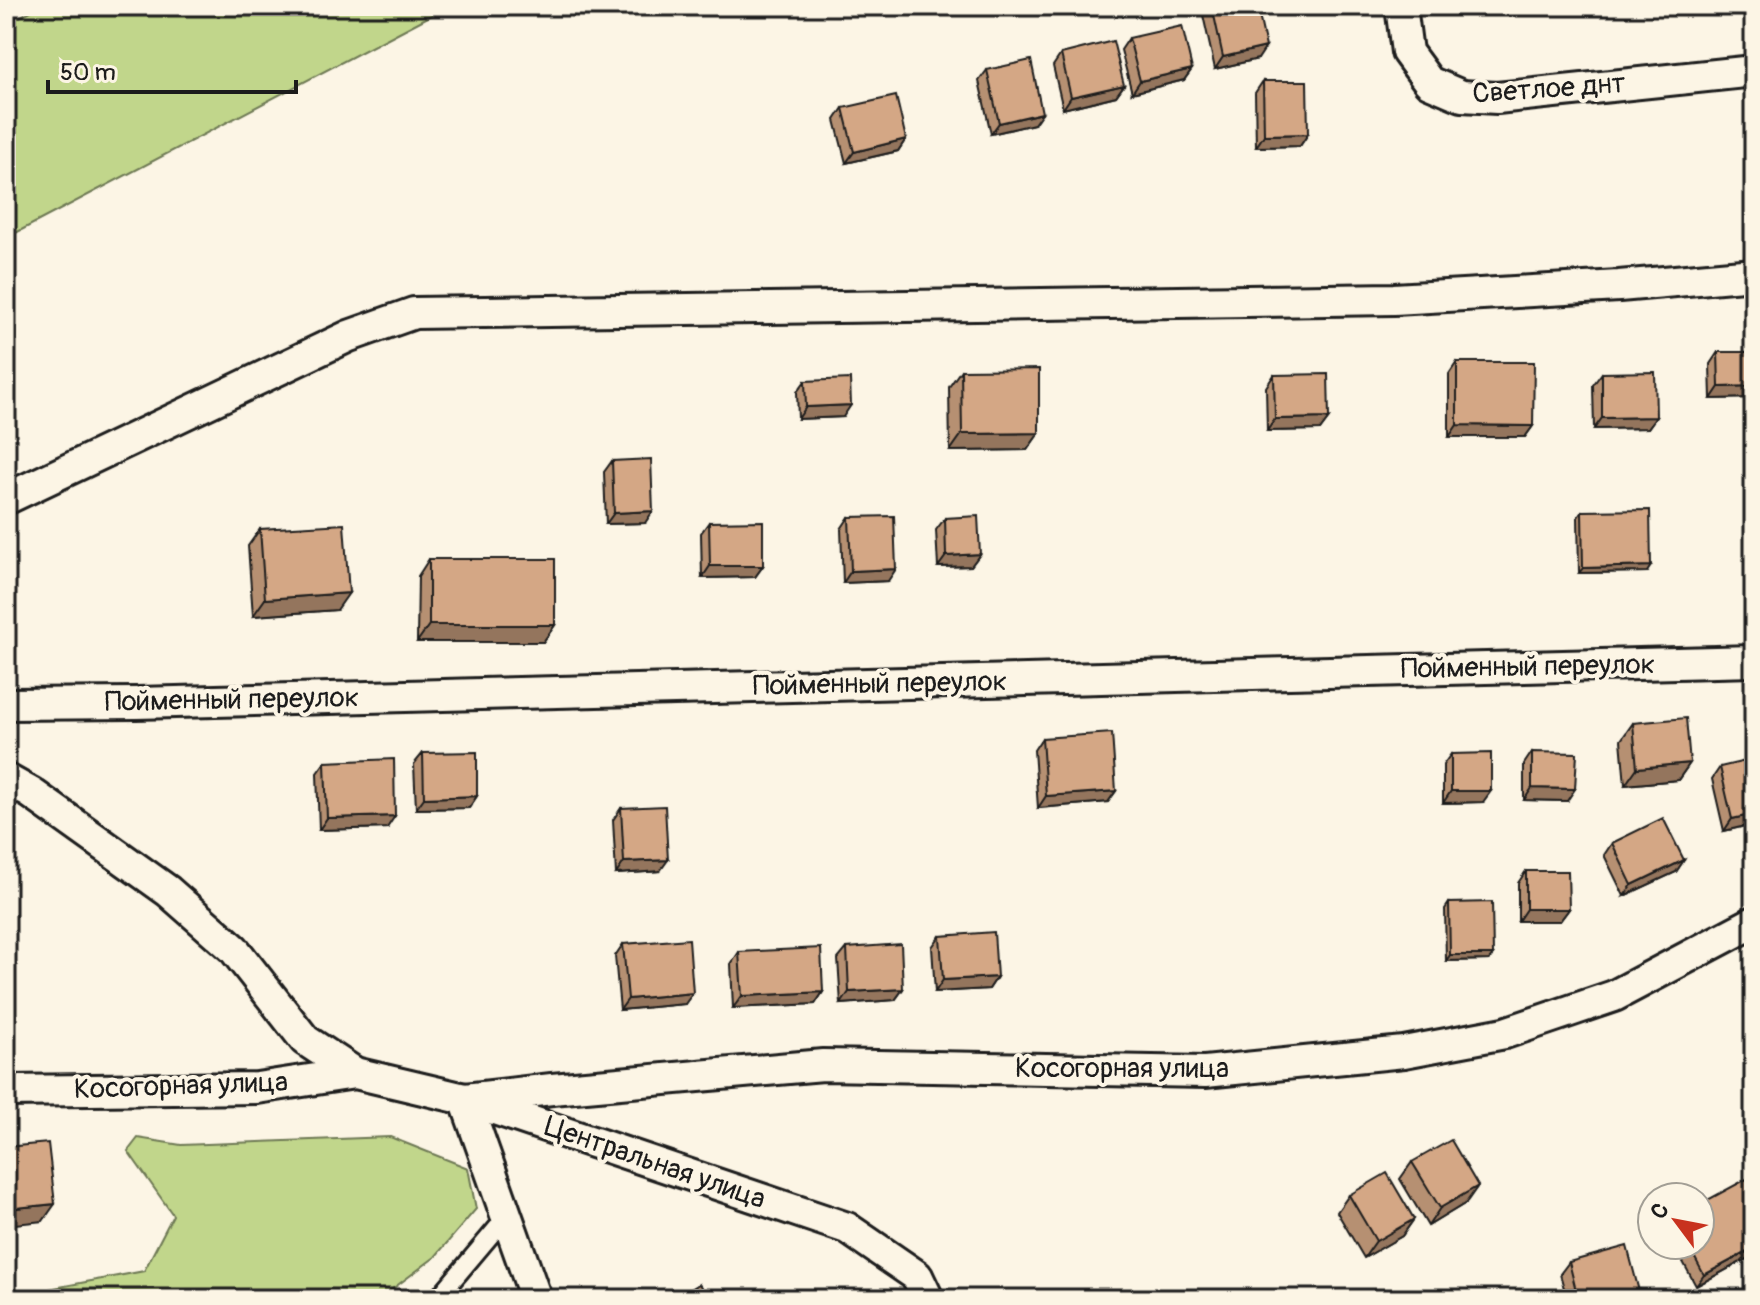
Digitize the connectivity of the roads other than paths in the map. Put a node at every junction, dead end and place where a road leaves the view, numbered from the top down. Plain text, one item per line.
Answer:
1 (1401, 6) edge
2 (1754, 71) edge
3 (1754, 274) edge
4 (6, 499) edge
5 (1754, 661) edge
6 (6, 704) edge
7 (6, 779) edge
8 (1754, 922) edge
9 (355, 1073) junction
10 (6, 1091) edge
11 (465, 1099) junction
12 (507, 1216) junction
13 (437, 1299) edge
14 (536, 1299) edge
15 (928, 1299) edge

1 - 2 street, Светлое днт
3 - 4 street
5 - 6 street, Пойменный переулок
7 - 9 street
8 - 11 street, Косогорная улица
9 - 10 street, Косогорная улица
9 - 11 street, Центральная улица
11 - 12 street
11 - 15 street, Центральная улица
12 - 13 lane
12 - 14 street

